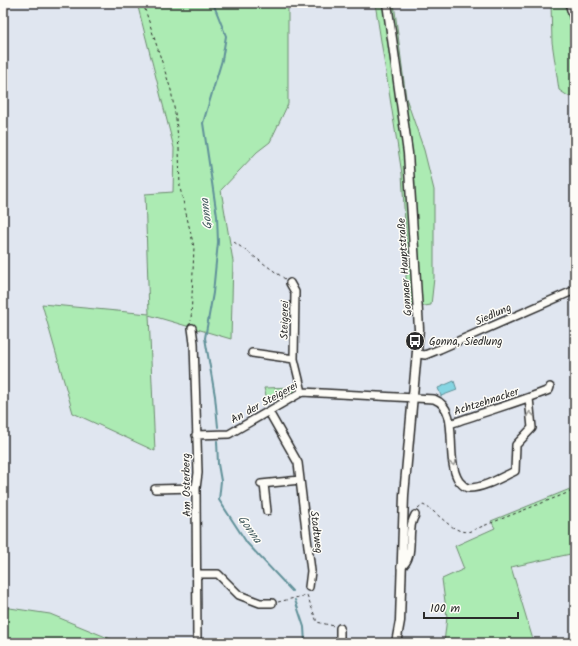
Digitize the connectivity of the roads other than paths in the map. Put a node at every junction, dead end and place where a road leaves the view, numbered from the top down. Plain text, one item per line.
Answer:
1 (387, 3) edge
2 (569, 3) edge
3 (575, 23) edge
4 (290, 283) road end
5 (575, 290) edge
6 (192, 328) road end
7 (252, 353) dead end
8 (418, 354) junction
9 (294, 359) junction
10 (550, 387) dead end
11 (302, 392) junction
12 (414, 398) junction
13 (529, 398) junction
14 (269, 412) junction
15 (450, 424) junction
16 (196, 435) junction
17 (300, 480) junction
18 (196, 488) junction
19 (156, 489) dead end
20 (267, 511) dead end
21 (415, 515) road end
22 (401, 567) junction
23 (197, 574) junction
24 (309, 587) dead end
25 (272, 604) road end
26 (340, 628) road end
27 (197, 643) edge
28 (340, 643) edge
29 (396, 643) edge

1 - 8 main road, Gonnaer Hauptstraße
2 - 3 street
4 - 9 street, Steigerei
5 - 8 street, Siedlung
6 - 16 street, Am Osterberg
7 - 9 street
8 - 12 main road, Gonnaer Hauptstraße
9 - 11 street, Steigerei
10 - 13 street, Achtzehnacker
11 - 12 street, An der Steigerei
11 - 14 street, An der Steigerei
12 - 15 street, Achtzehnacker
12 - 22 main road, Gonnaer Hauptstraße
13 - 15 street, Achtzehnacker
15 -> 13 street, Achtzehnacker
14 - 16 street, An der Steigerei
14 - 17 street, Stadtweg
16 - 18 street, Am Osterberg
17 - 20 street
17 - 24 street, Stadtweg
18 - 19 street
18 - 23 street, Am Osterberg
21 - 22 street, Gonnaer Hauptstraße
22 - 29 main road, Gonnaer Hauptstraße
23 - 25 street
23 - 27 street, Am Osterberg
26 - 28 street

